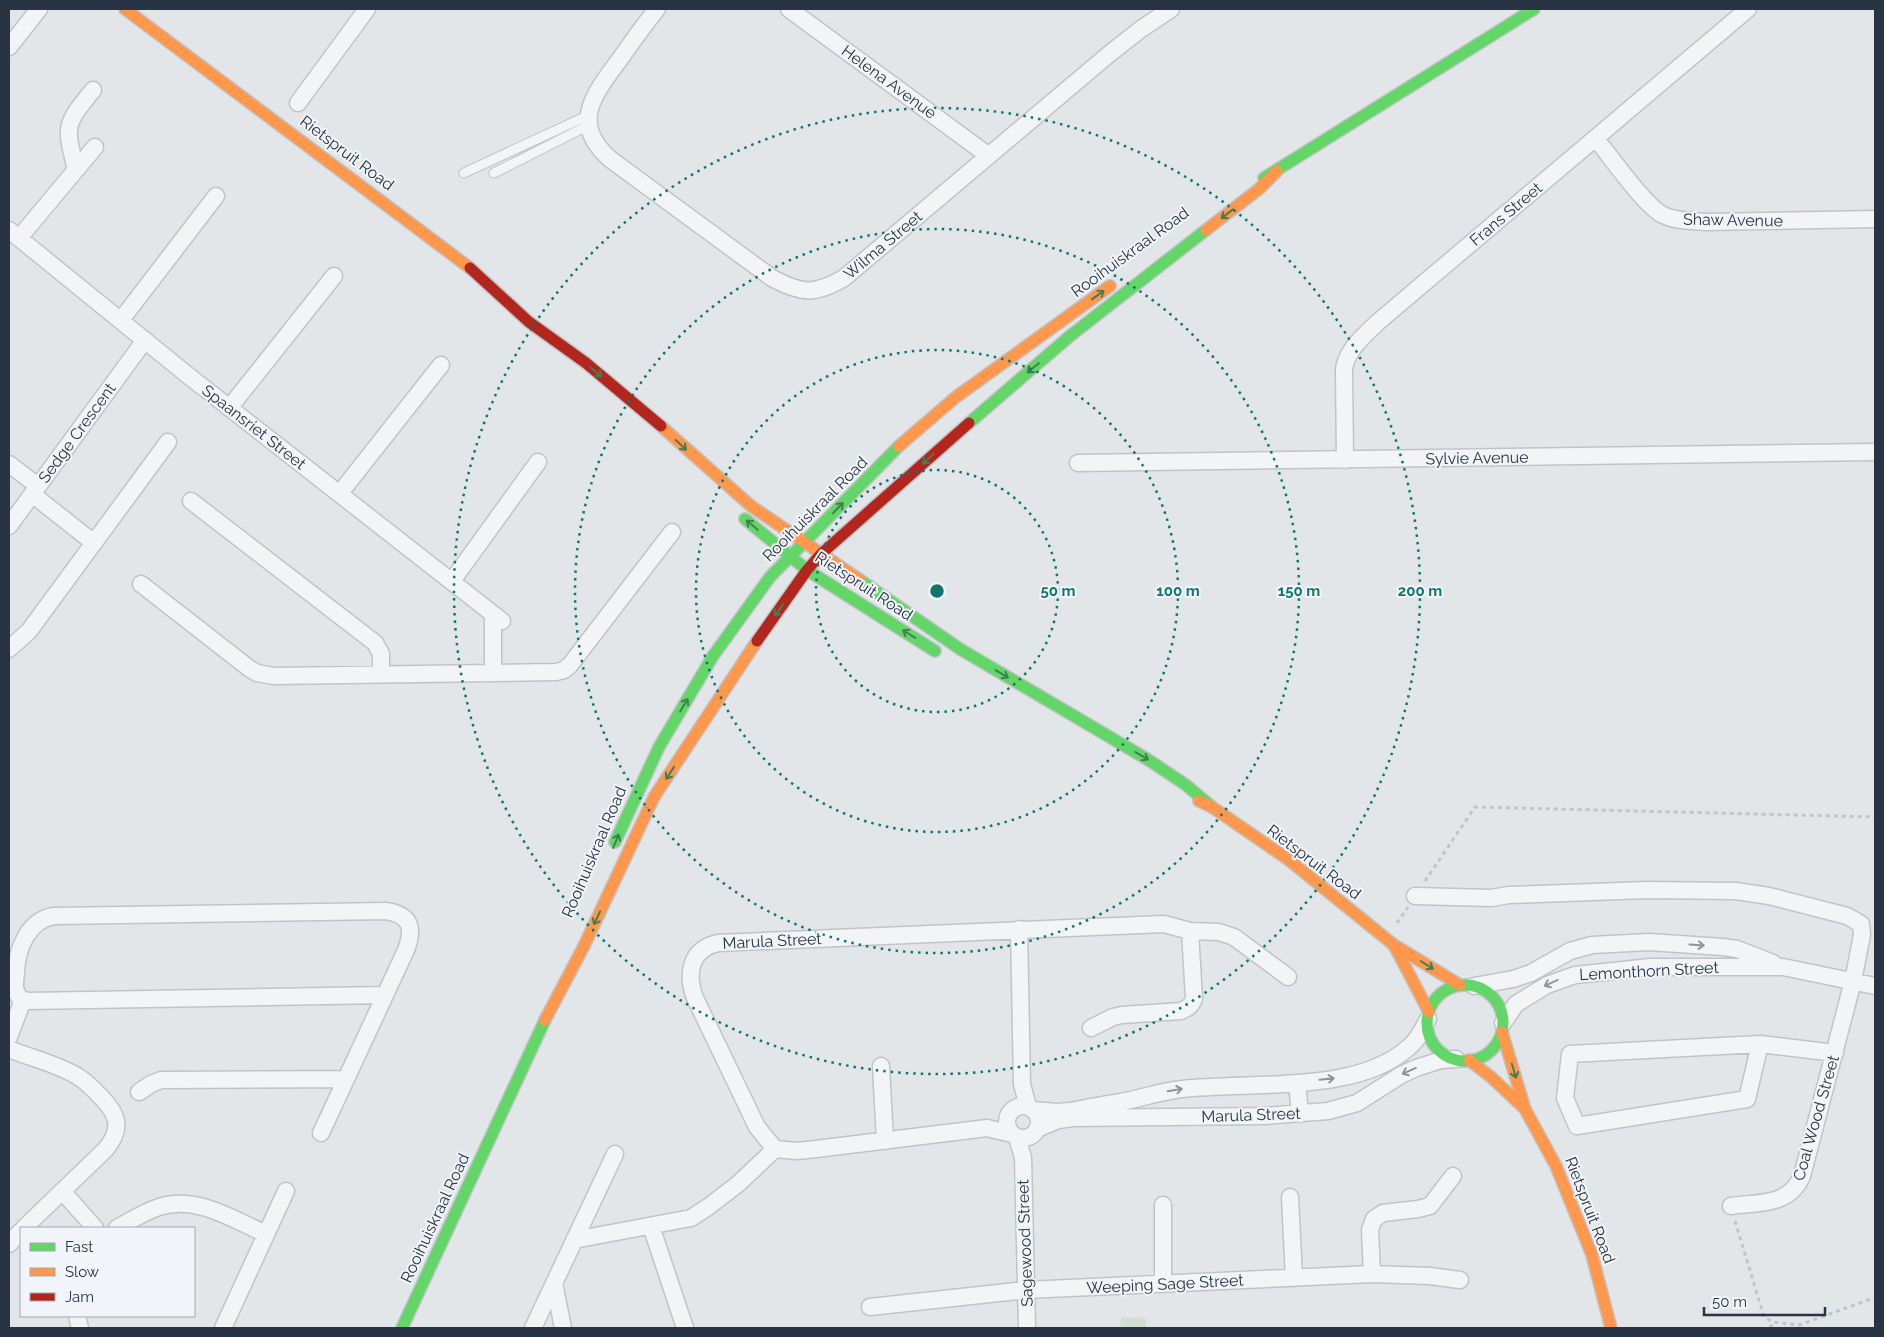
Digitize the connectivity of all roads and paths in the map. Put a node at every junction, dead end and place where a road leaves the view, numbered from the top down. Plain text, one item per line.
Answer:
1 (39, 9) edge
2 (125, 9) edge
3 (367, 9) edge
4 (657, 9) edge
5 (789, 9) edge
6 (1171, 9) edge
7 (1521, 9) edge
8 (1534, 9) edge
9 (1748, 9) edge
10 (1506, 25) junction
11 (9, 47) edge
12 (93, 90) dead end
13 (298, 103) dead end
14 (589, 120) junction
15 (1596, 139) junction
16 (95, 147) dead end
17 (989, 156) junction
18 (76, 170) junction
19 (1277, 171) junction
20 (464, 173) dead end
21 (494, 173) dead end
22 (216, 196) dead end
23 (1875, 219) edge
24 (14, 234) edge
25 (1182, 234) dead end
26 (334, 276) dead end
27 (1122, 278) dead end
28 (120, 320) junction
29 (542, 333) junction
30 (145, 340) junction
31 (441, 366) dead end
32 (585, 378) dead end
33 (230, 408) junction
34 (168, 442) dead end
35 (1875, 452) edge
36 (1345, 460) junction
37 (538, 462) dead end
38 (1078, 463) dead end
39 (9, 464) edge
40 (35, 490) junction
41 (340, 493) junction
42 (191, 501) dead end
43 (734, 511) dead end
44 (9, 526) edge
45 (672, 532) dead end
46 (804, 542) junction
47 (94, 543) junction
48 (821, 554) junction
49 (790, 556) junction
50 (808, 570) junction
51 (452, 581) junction
52 (141, 584) dead end
53 (9, 649) edge
54 (942, 655) dead end
55 (493, 673) junction
56 (381, 674) junction
57 (1151, 776) dead end
58 (1212, 808) junction
59 (1875, 817) edge
60 (611, 852) dead end
61 (1415, 896) junction
62 (1019, 929) junction
63 (1190, 930) junction
64 (1390, 942) junction
65 (572, 943) dead end
66 (1622, 943) junction
67 (1783, 967) junction
68 (1623, 970) junction
69 (1288, 977) dead end
70 (1853, 981) junction
71 (1467, 986) junction
72 (1875, 986) edge
73 (384, 995) junction
74 (22, 1000) junction
75 (548, 1013) junction
76 (1428, 1015) junction
77 (1091, 1028) dead end
78 (1502, 1028) junction
79 (9, 1036) edge
80 (1760, 1044) junction
81 (9, 1050) edge
82 (1835, 1052) junction
83 (1463, 1060) junction
84 (882, 1066) dead end
85 (346, 1079) junction
86 (1297, 1083) junction
87 (139, 1092) dead end
88 (1525, 1109) junction
89 (1021, 1110) junction
90 (1300, 1114) junction
91 (987, 1128) junction
92 (321, 1133) dead end
93 (1024, 1134) junction
94 (885, 1140) junction
95 (774, 1149) junction
96 (615, 1154) dead end
97 (1453, 1176) dead end
98 (62, 1191) junction
99 (286, 1191) dead end
100 (1290, 1197) dead end
101 (1163, 1205) dead end
102 (1731, 1206) joint
103 (651, 1226) junction
104 (25, 1227) edge
105 (93, 1227) edge
106 (118, 1227) edge
107 (20, 1232) edge
108 (266, 1234) junction
109 (574, 1240) junction
110 (9, 1244) edge
111 (1372, 1274) junction
112 (1294, 1278) junction
113 (1460, 1280) dead end
114 (554, 1283) junction
115 (1163, 1284) junction
116 (1026, 1290) junction
117 (1875, 1300) edge
118 (870, 1307) dead end
119 (1773, 1322) junction
120 (222, 1328) edge
121 (402, 1328) edge
122 (533, 1328) edge
123 (563, 1328) edge
124 (685, 1328) edge
125 (1027, 1328) edge
126 (1611, 1328) edge
127 (1770, 1328) edge

1 - 11 street
2 - 29 main road, Rietspruit Road
3 - 13 street
4 - 14 street
5 - 17 street, Helena Avenue
6 - 17 street, Wilma Street
7 - 10 main road, Rooihuiskraal Road
8 - 10 main road, Rooihuiskraal Road
9 - 15 street, Frans Street
10 - 19 main road, Rooihuiskraal Road
12 - 18 street
14 - 17 street, Wilma Street
14 - 20 lane
14 - 21 lane
15 - 23 street, Shaw Avenue
15 - 36 street, Frans Street
16 - 18 street
18 - 24 street
19 - 25 main road, Rooihuiskraal Road
19 -> 48 main road, Rooihuiskraal Road
22 - 28 street
24 - 28 street, Spaansriet Street
26 - 33 street
46 -> 27 main road, Rooihuiskraal Road
28 - 30 street, Spaansriet Street
29 - 32 main road, Rietspruit Road
29 -> 46 main road, Rietspruit Road
30 - 33 street, Spaansriet Street
30 - 40 street, Sedge Crescent
31 - 41 street
33 - 41 street, Spaansriet Street
34 - 47 street
35 - 36 street, Sylvie Avenue
36 - 38 street, Sylvie Avenue
37 - 51 street
39 - 40 street
40 - 44 street, Sedge Crescent
40 - 47 street
41 - 51 street, Spaansriet Street
42 - 56 street
49 -> 43 main road, Rietspruit Road
45 - 55 street
46 - 48 main road, Rietspruit Road
46 - 49 main road, Rooihuiskraal Road
47 - 53 street
48 - 50 main road, Rooihuiskraal Road
48 -> 58 main road, Rietspruit Road
49 - 50 main road, Rietspruit Road
60 -> 49 main road, Rooihuiskraal Road
54 -> 50 main road, Rietspruit Road
50 -> 75 main road, Rooihuiskraal Road
51 - 55 street, Spaansriet Street
52 - 56 street
55 - 56 street
57 - 58 main road, Rietspruit Road
58 - 64 main road, Rietspruit Road
59 - 61 path
61 - 64 path
61 - 70 street, Coal Wood Street
62 - 63 street, Marula Street
62 - 89 street
62 - 95 street, Marula Street
63 - 69 street, Marula Street
63 - 77 street
64 -> 71 main road, Rietspruit Road
64 - 76 main road, Rietspruit Road
65 - 75 main road, Rooihuiskraal Road
66 -> 67 street, Lemonthorn Street
66 - 68 street
66 - 71 street, Lemonthorn Street
67 - 68 street, Lemonthorn Street
67 - 70 street, Lemonthorn Street
68 -> 78 street, Lemonthorn Street
70 - 72 street, Lemonthorn Street
70 - 82 street, Coal Wood Street
71 - 76 main road
71 - 78 main road
73 - 74 street
73 - 74 street
73 - 85 street
74 - 79 street
75 - 121 main road, Rooihuiskraal Road
76 - 83 main road
86 -> 76 street, Marula Street
78 - 83 main road
78 -> 88 main road, Rietspruit Road
80 - 80 street
80 - 82 street
81 - 98 street
82 - 102 street, Coal Wood Street
83 - 88 main road, Rietspruit Road
83 -> 90 street, Marula Street
84 - 94 street
85 - 87 street
85 - 92 street
89 -> 86 street, Marula Street
86 - 90 street
88 - 126 main road, Rietspruit Road
89 - 91 street
89 - 93 street
89 - 93 street
90 - 93 street, Marula Street
91 - 93 street
91 - 94 street
93 - 116 street, Sagewood Street
94 - 95 street
95 - 103 street
96 - 109 street
97 - 111 street
98 - 104 street
98 - 105 street
99 - 108 street
100 - 112 street
101 - 115 street
102 - 119 path
103 - 109 street
103 - 124 street
106 - 108 street
107 - 110 street
108 - 120 street
109 - 114 street
111 - 112 street, Weeping Sage Street
111 - 113 street, Weeping Sage Street
112 - 115 street, Weeping Sage Street
114 - 122 street
114 - 123 street
115 - 116 street, Weeping Sage Street
116 - 118 street, Weeping Sage Street
116 - 125 street, Sagewood Street
117 - 119 path
119 - 127 path

